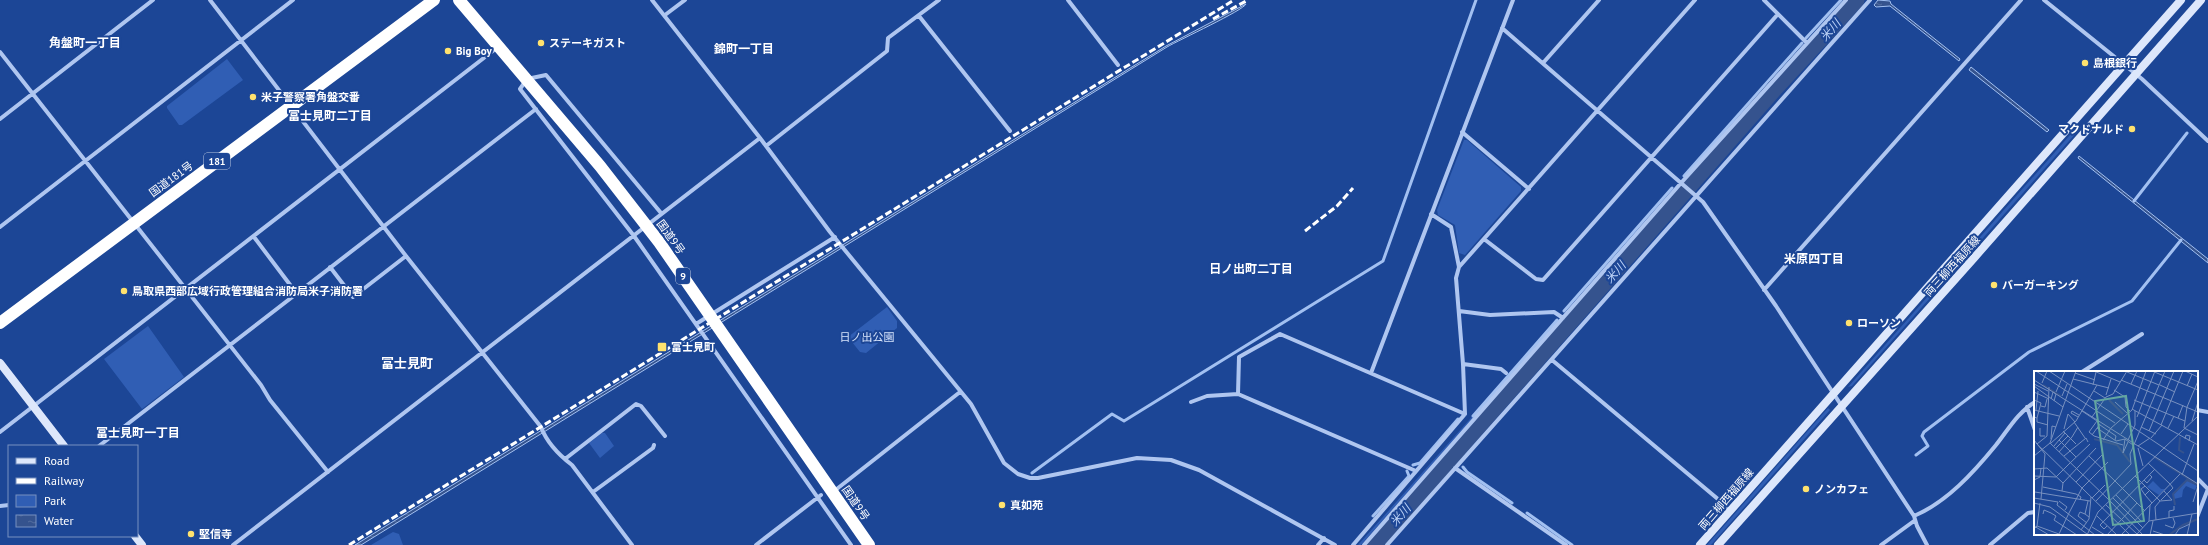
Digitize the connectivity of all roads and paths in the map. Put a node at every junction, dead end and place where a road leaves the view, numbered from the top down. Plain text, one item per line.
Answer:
1 (153, 0) edge
2 (210, 0) edge
3 (293, 0) edge
4 (434, 0) edge
5 (459, 0) edge
6 (652, 0) edge
7 (685, 0) edge
8 (939, 0) edge
9 (1068, 0) edge
10 (1513, 0) edge
11 (1599, 0) edge
12 (1695, 0) edge
13 (1764, 0) edge
14 (1846, 0) edge
15 (1870, 0) edge
16 (2022, 0) edge
17 (2044, 0) edge
18 (2181, 0) edge
19 (2201, 0) edge
20 (1778, 14) junction
21 (665, 15) junction
22 (919, 16) junction
23 (1502, 28) junction
24 (241, 40) junction
25 (1807, 43) junction
26 (499, 47) junction
27 (0, 52) edge
28 (1543, 63) junction
29 (2124, 64) junction
30 (1118, 65) dead end
31 (2136, 74) junction
32 (527, 79) junction
33 (33, 93) junction
34 (292, 107) junction
35 (536, 109) junction
36 (1597, 110) junction
37 (0, 119) edge
38 (1010, 131) dead end
39 (1462, 132) junction
40 (760, 138) junction
41 (2208, 141) edge
42 (766, 146) junction
43 (1653, 158) junction
44 (86, 161) junction
45 (340, 171) junction
46 (1682, 184) junction
47 (1529, 189) junction
48 (1694, 194) junction
49 (661, 213) junction
50 (1431, 214) junction
51 (133, 222) junction
52 (384, 226) junction
53 (0, 227) edge
54 (634, 236) junction
55 (254, 237) junction
56 (835, 237) junction
57 (1484, 239) junction
58 (406, 256) junction
59 (330, 266) junction
60 (1459, 267) junction
61 (186, 289) junction
62 (1764, 290) junction
63 (297, 294) junction
64 (1459, 311) junction
65 (1563, 318) junction
66 (0, 323) edge
67 (696, 324) junction
68 (2142, 334) dead end
69 (230, 345) junction
70 (481, 353) junction
71 (1552, 360) junction
72 (0, 363) edge
73 (1463, 364) junction
74 (2084, 371) edge
75 (1371, 373) junction
76 (1506, 373) dead end
77 (960, 392) junction
78 (1834, 393) junction
79 (1238, 394) junction
80 (1191, 402) dead end
81 (2034, 403) edge
82 (1842, 406) junction
83 (32, 407) junction
84 (2027, 407) junction
85 (2198, 410) edge
86 (2208, 412) edge
87 (1465, 414) junction
88 (2034, 427) edge
89 (0, 432) edge
90 (665, 436) dead end
91 (63, 445) edge
92 (101, 445) edge
93 (654, 445) dead end
94 (565, 459) junction
95 (1455, 468) junction
96 (1416, 471) junction
97 (328, 472) junction
98 (2198, 479) edge
99 (2208, 489) edge
100 (593, 492) junction
101 (824, 495) junction
102 (1731, 511) junction
103 (2034, 512) edge
104 (2198, 515) edge
105 (1914, 518) junction
106 (136, 537) edge
107 (1324, 538) junction
108 (142, 545) edge
109 (233, 545) edge
110 (632, 545) edge
111 (756, 545) edge
112 (851, 545) edge
113 (869, 545) edge
114 (1318, 545) edge
115 (1335, 545) edge
116 (1353, 545) edge
117 (1364, 545) edge
118 (1388, 545) edge
119 (1566, 545) edge
120 (1700, 545) edge
121 (1718, 545) edge
122 (1881, 545) edge
123 (1927, 545) edge
124 (1990, 545) edge

1 - 33 street
2 - 24 street
3 - 24 street
4 - 34 highway, 国道181号 / 181
5 - 26 highway, 国道9号 / 9
6 - 21 street
7 - 21 street
8 - 22 street
9 - 30 street
10 - 23 street
11 - 28 street
12 - 36 street
13 - 20 street
14 - 25 street
15 - 48 street
16 - 62 street
17 - 29 street
18 - 29 main road, 両三柳西福原線
19 - 31 main road, 両三柳西福原線
20 - 25 street
20 - 43 street
21 - 40 street
22 - 38 street
22 - 42 street
23 - 28 street
23 - 39 street
24 - 34 street
24 - 44 street
25 - 46 street
26 - 32 highway, 国道9号 / 9
26 - 45 street
27 - 33 street
28 - 36 street
29 - 31 street
29 - 78 main road, 両三柳西福原線
31 - 41 street
31 - 82 main road, 両三柳西福原線
32 - 35 street
32 - 49 street
32 - 101 highway, 国道9号 / 9
33 - 37 street
33 - 44 street
34 - 45 street
34 - 51 highway, 国道181号 / 181
35 - 52 street
35 - 54 street
36 - 43 street
36 - 47 street
39 - 47 street
39 - 50 street
40 - 42 street
40 - 49 street
42 - 56 street
43 - 46 street
43 - 57 street
44 - 51 street
44 - 53 street
45 - 52 street
45 - 55 street
46 - 48 street
46 - 65 street
47 - 57 street
48 - 62 street
48 - 71 street
49 - 54 street
50 - 60 street
50 - 75 street
51 - 61 street
51 - 66 highway, 国道181号 / 181
52 - 58 street
52 - 59 street
54 - 67 street
54 - 70 street
55 - 61 street
55 - 63 street
56 - 67 street
56 - 77 street
57 - 60 street
58 - 59 street
58 - 70 street
59 - 63 street
60 - 64 street
61 - 69 street
61 - 83 street
62 - 78 street
63 - 69 street
64 - 65 street
64 - 73 street
65 - 117 street
67 - 101 street
68 - 74 street
69 - 92 street
69 - 97 street
70 - 94 street
70 - 97 street
71 - 95 street
71 - 102 street
72 - 83 main road
73 - 76 street
73 - 87 street
75 - 79 street
75 - 87 street
77 - 101 street
77 - 107 street
78 - 82 street
78 - 102 main road, 両三柳西福原線
79 - 80 street
79 - 96 street
81 - 84 street
82 - 105 street
82 - 121 main road, 両三柳西福原線
83 - 89 street
83 - 91 main road
84 - 88 street
84 - 105 street
85 - 86 street
87 - 96 street
90 - 94 street
93 - 100 street
94 - 100 street
95 - 118 street
95 - 119 street
96 - 116 street
97 - 109 street
98 - 99 street
99 - 104 street
100 - 110 street
101 - 111 street
101 - 112 street
101 - 113 highway, 国道9号 / 9
102 - 120 main road, 両三柳西福原線
103 - 124 street
105 - 122 street
105 - 123 street
106 - 108 main road
107 - 114 street
107 - 115 street

